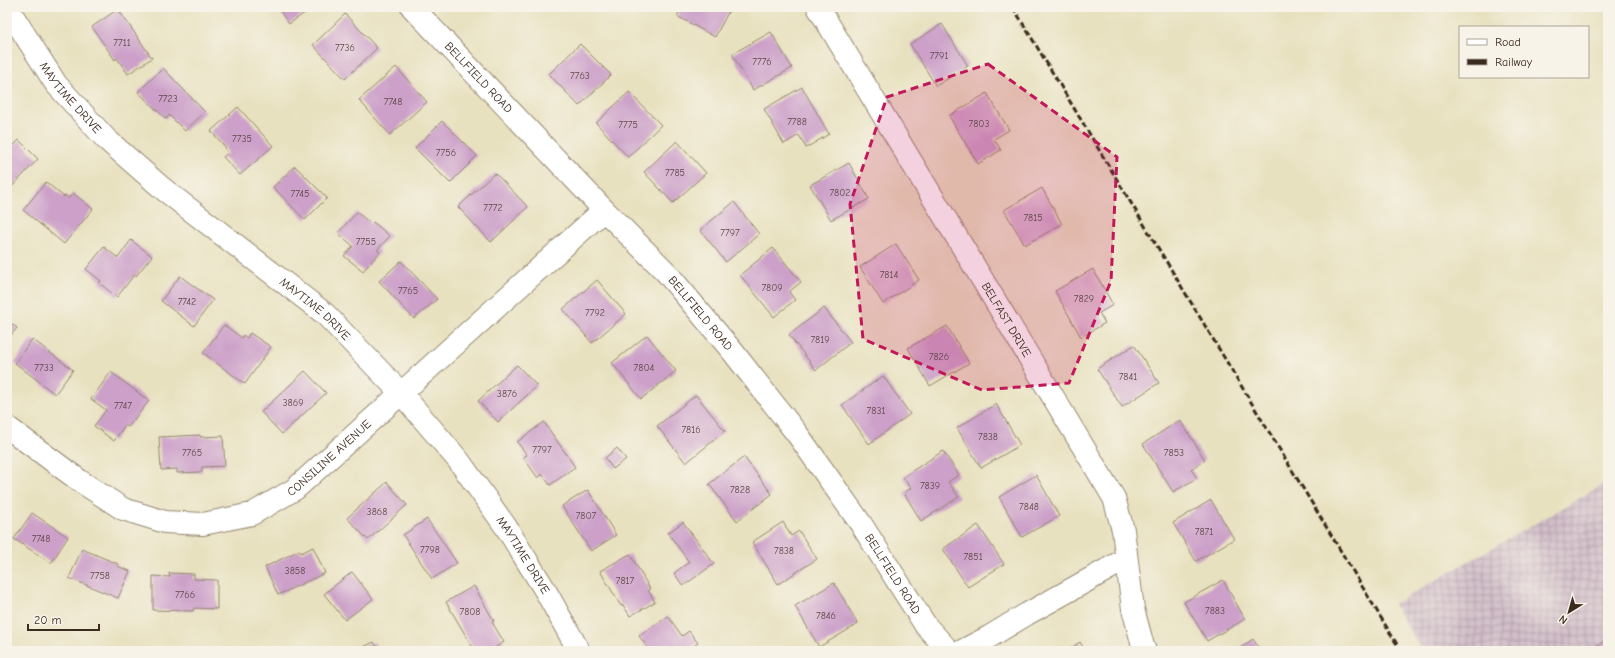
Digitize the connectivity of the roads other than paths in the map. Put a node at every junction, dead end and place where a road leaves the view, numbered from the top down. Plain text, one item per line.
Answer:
1 (7, 7) edge
2 (412, 7) edge
3 (818, 7) edge
4 (604, 210) junction
5 (401, 393) junction
6 (7, 427) edge
7 (1126, 558) junction
8 (579, 651) edge
9 (950, 651) edge
10 (962, 651) edge
11 (1145, 651) edge

1 - 5 street, MAYTIME DRIVE
2 - 4 street, BELLFIELD ROAD
3 - 7 street, BELFAST DRIVE
4 - 5 street, CONSILINE AVENUE
4 - 9 street, BELLFIELD ROAD
5 - 6 street, CONSILINE AVENUE
5 - 8 street, MAYTIME DRIVE
7 - 10 street
7 - 11 street, BELFAST DRIVE

